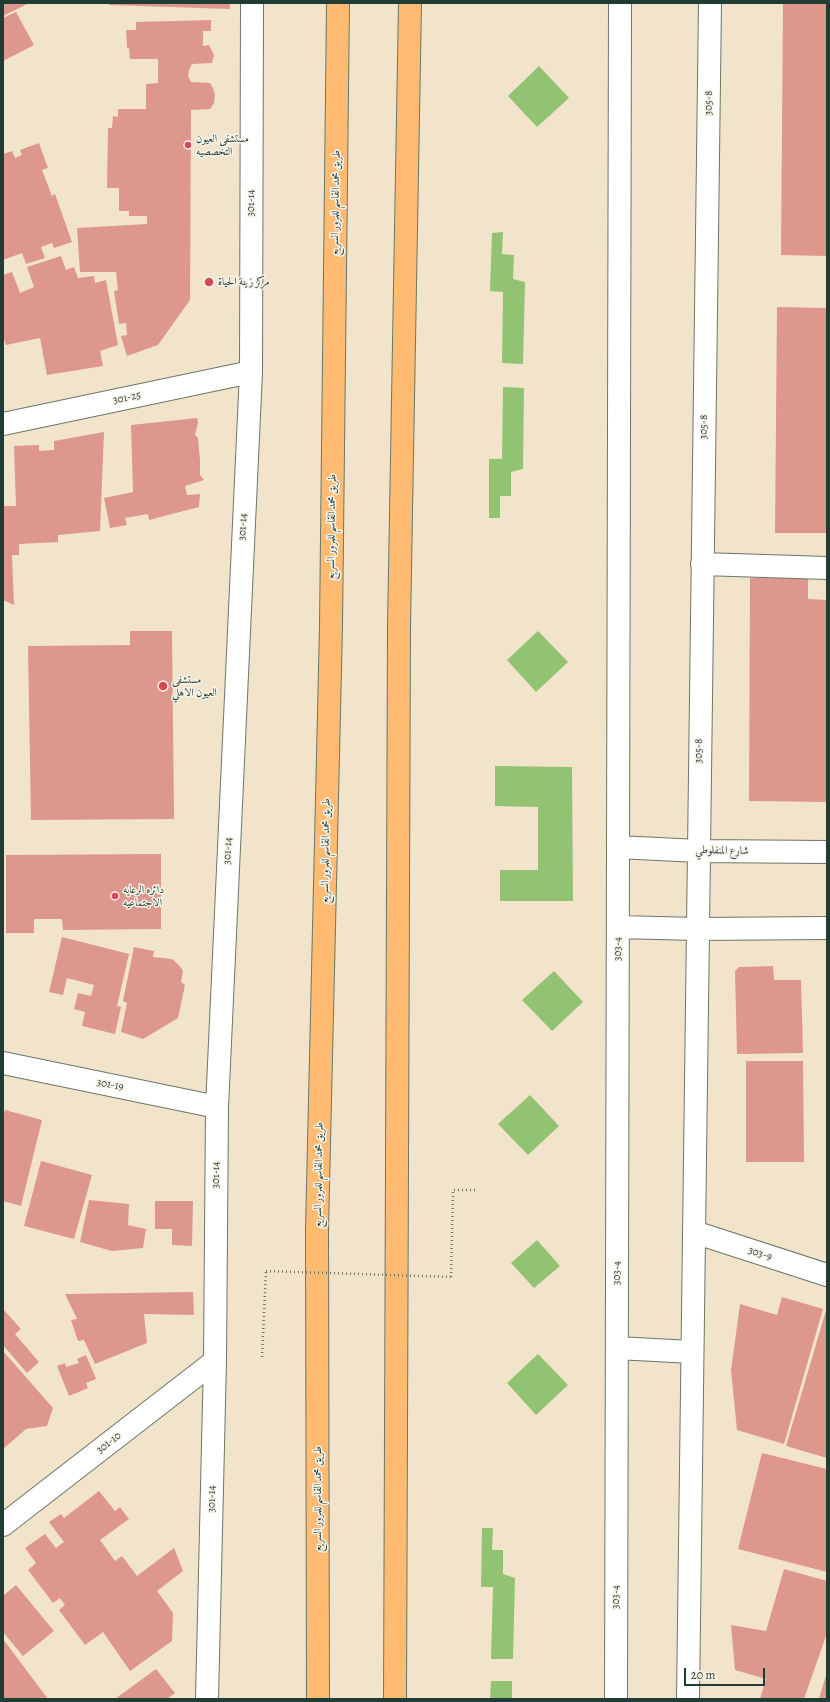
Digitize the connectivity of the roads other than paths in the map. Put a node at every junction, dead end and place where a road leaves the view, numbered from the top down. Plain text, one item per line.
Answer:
1 (252, 3) edge
2 (338, 3) edge
3 (410, 3) edge
4 (620, 3) edge
5 (710, 3) edge
6 (251, 372) junction
7 (3, 424) edge
8 (702, 564) junction
9 (827, 568) edge
10 (618, 847) junction
11 (698, 851) junction
12 (827, 852) edge
13 (618, 927) junction
14 (827, 928) edge
15 (697, 929) junction
16 (3, 1063) edge
17 (217, 1107) junction
18 (694, 1232) junction
19 (827, 1275) edge
20 (616, 1348) junction
21 (692, 1352) junction
22 (215, 1360) junction
23 (3, 1525) edge
24 (207, 1699) edge
25 (318, 1699) edge
26 (395, 1699) edge
27 (616, 1699) edge
28 (688, 1699) edge

1 - 6 street, 301-14
2 - 25 highway, طريق محمد القاسم للمرور السريع
3 - 26 highway
4 - 10 street
5 - 8 street, 305-8
6 - 7 street, 301-25
6 - 17 street, 301-14
8 - 9 street
8 - 11 street, 305-8
10 - 11 street, شارع المنفلوطي
10 - 13 street, 303-4
11 - 12 street, شارع المنفلوطي
11 - 15 street
13 - 15 street
13 - 20 street, 303-4
14 - 15 street
15 - 18 street
16 - 17 street, 301-19
17 - 22 street, 301-14
18 - 19 street, 303-9
18 - 21 street
20 - 21 street
20 - 27 street, 303-4
21 - 28 street
22 - 23 street, 301-10
22 - 24 street, 301-14

